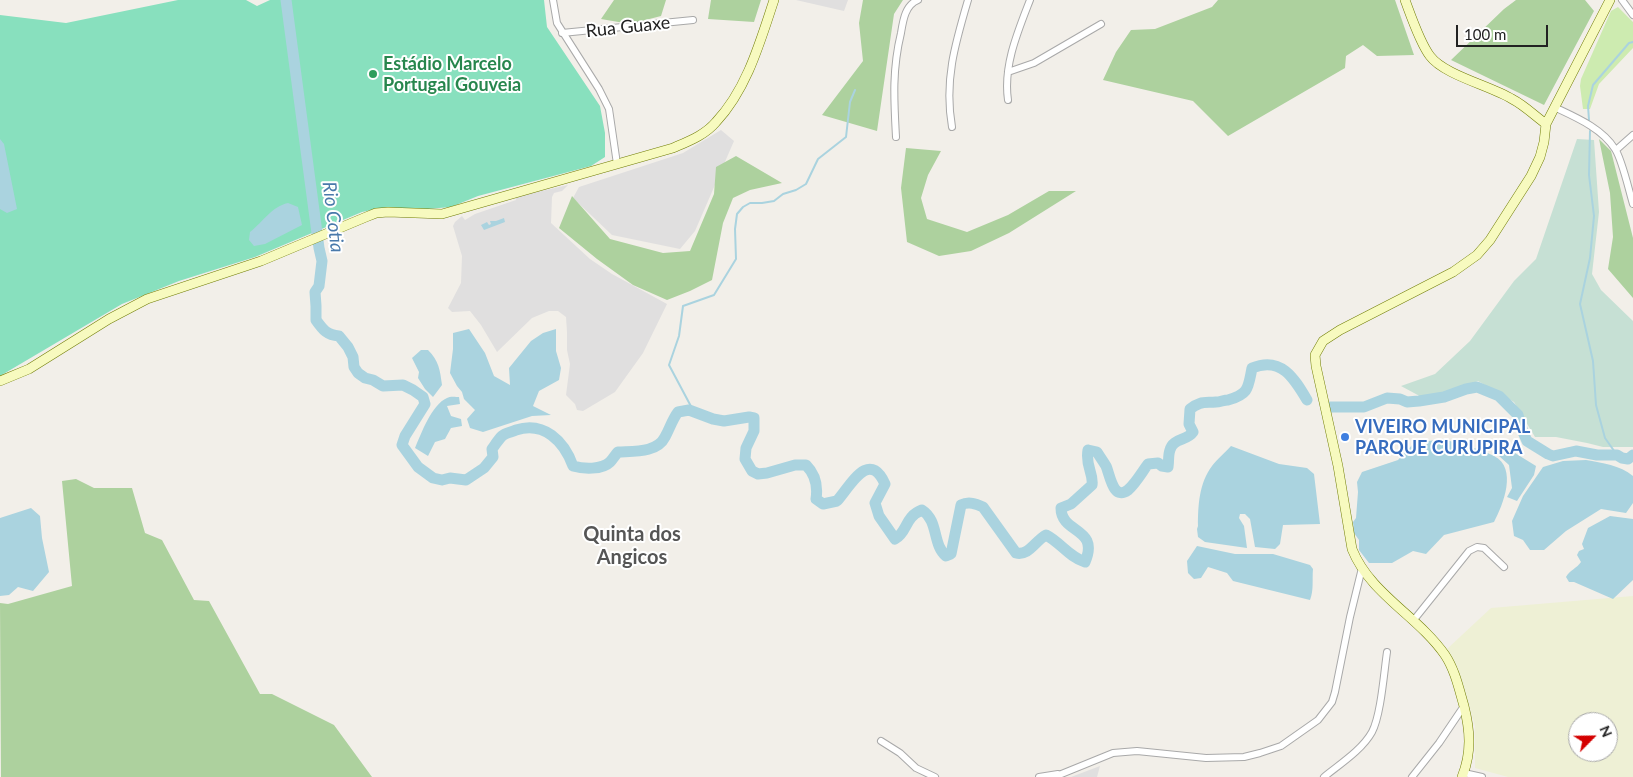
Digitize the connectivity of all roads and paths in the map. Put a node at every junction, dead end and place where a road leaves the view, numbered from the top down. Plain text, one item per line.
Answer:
1 (553, 0) edge
2 (774, 0) edge
3 (918, 0) edge
4 (968, 0) edge
5 (1030, 0) edge
6 (1404, 0) edge
7 (1610, 0) edge
8 (1622, 0) edge
9 (1633, 15) edge
10 (693, 20) dead end
11 (1101, 24) dead end
12 (562, 34) junction
13 (1008, 72) junction
14 (1008, 100) dead end
15 (1554, 107) junction
16 (1546, 124) junction
17 (952, 127) dead end
18 (1633, 135) edge
19 (896, 137) dead end
20 (1616, 150) junction
21 (616, 164) junction
22 (1633, 204) edge
23 (0, 381) edge
24 (1504, 567) dead end
25 (1362, 568) junction
26 (1413, 621) junction
27 (1387, 652) dead end
28 (1464, 706) junction
29 (881, 741) dead end
30 (1463, 775) edge
31 (1057, 776) edge
32 (935, 777) edge
33 (1039, 777) edge
34 (1324, 777) edge
35 (1412, 777) edge
36 (1482, 777) edge

1 - 12 street
2 - 21 street
3 - 19 street
4 - 17 street
5 - 13 street
6 - 16 street
7 - 15 street
8 - 9 street
10 - 12 street, Rua Guaxe
11 - 13 street
12 - 21 street
13 - 14 street
15 - 16 street
15 - 20 street
16 - 25 street
18 - 20 street
20 - 22 street
21 - 23 street
24 - 26 street
25 - 26 street
25 - 31 street
26 - 28 street
27 - 34 street
28 - 30 street
28 - 35 street
29 - 32 street
30 - 36 street
31 - 33 street

